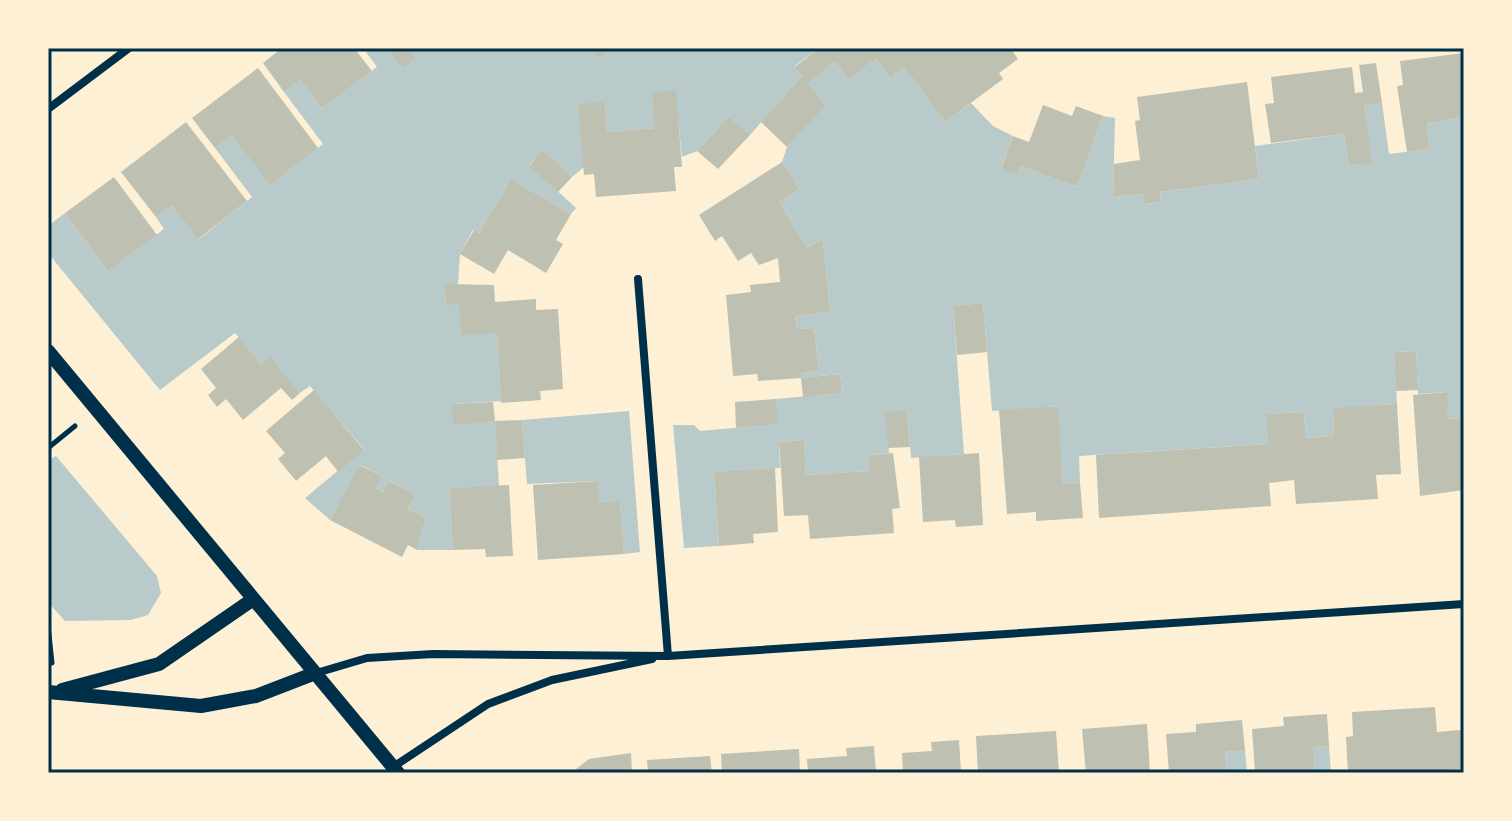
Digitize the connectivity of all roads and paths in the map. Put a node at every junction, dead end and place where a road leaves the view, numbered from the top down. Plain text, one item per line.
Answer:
1 (129, 48) edge
2 (48, 109) edge
3 (638, 279) dead end
4 (48, 351) edge
5 (252, 600) junction
6 (1464, 604) edge
7 (668, 656) junction
8 (313, 674) junction
9 (51, 692) edge
10 (395, 770) edge

1 - 2 street
3 - 7 street
4 - 5 street
5 - 8 street
5 - 9 street
6 - 7 street
7 - 8 street
7 - 10 street
8 - 9 street
8 - 10 street

